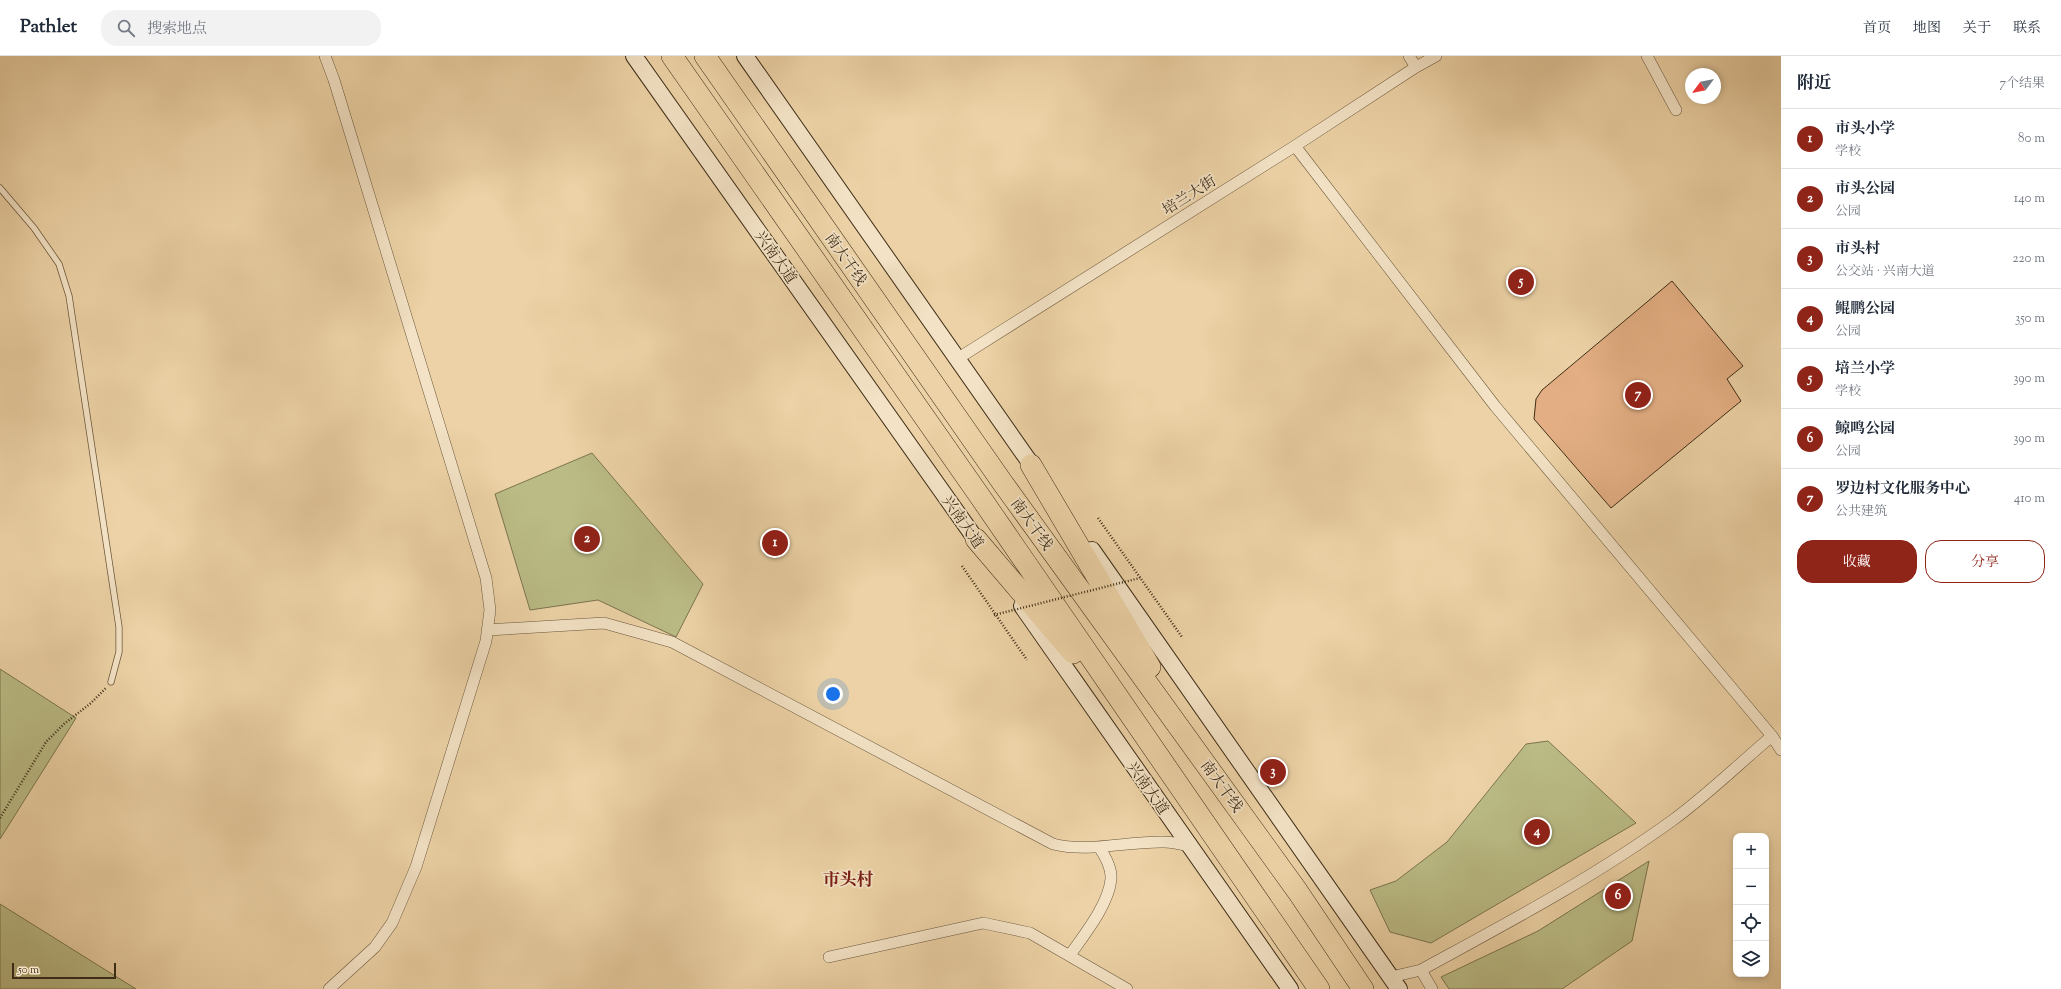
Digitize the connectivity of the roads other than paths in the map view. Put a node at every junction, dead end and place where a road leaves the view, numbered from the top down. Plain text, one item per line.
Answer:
1 (325, 56) edge
2 (634, 56) edge
3 (672, 56) edge
4 (705, 56) edge
5 (745, 56) edge
6 (1409, 56) edge
7 (1436, 56) edge
8 (1647, 56) edge
9 (1416, 67) junction
10 (1676, 110) dead end
11 (1295, 146) junction
12 (0, 188) edge
13 (957, 358) junction
14 (1031, 465) junction
15 (976, 539) junction
16 (487, 630) junction
17 (112, 682) road end
18 (1144, 736) junction
19 (1772, 736) junction
20 (1781, 750) edge
21 (1217, 779) junction
22 (1189, 846) junction
23 (1099, 847) junction
24 (1070, 955) junction
25 (830, 957) dead end
26 (1421, 970) junction
27 (1395, 983) edge
28 (329, 989) edge
29 (1127, 989) edge
30 (1290, 989) edge
31 (1319, 989) edge
32 (1363, 989) edge
33 (1432, 989) edge

1 - 16 street
2 - 15 main road, 兴南大道
3 - 18 highway, 南大干线
4 - 21 highway, 南大干线
5 - 13 main road
6 - 9 street
7 - 9 street, 培兰大街
8 - 10 street
9 - 11 street, 培兰大街
11 - 13 street, 培兰大街
11 - 19 street
12 - 17 lane
13 - 14 main road
14 - 21 highway
14 - 27 main road
15 - 18 highway
15 - 22 main road, 兴南大道
16 - 23 street
16 - 28 street
18 - 31 highway, 南大干线
19 - 20 street
19 - 26 street
21 - 32 highway, 南大干线
22 - 23 street
22 - 30 main road, 兴南大道
23 - 24 street
24 - 25 street
24 - 29 street
26 - 27 street
26 - 33 street

